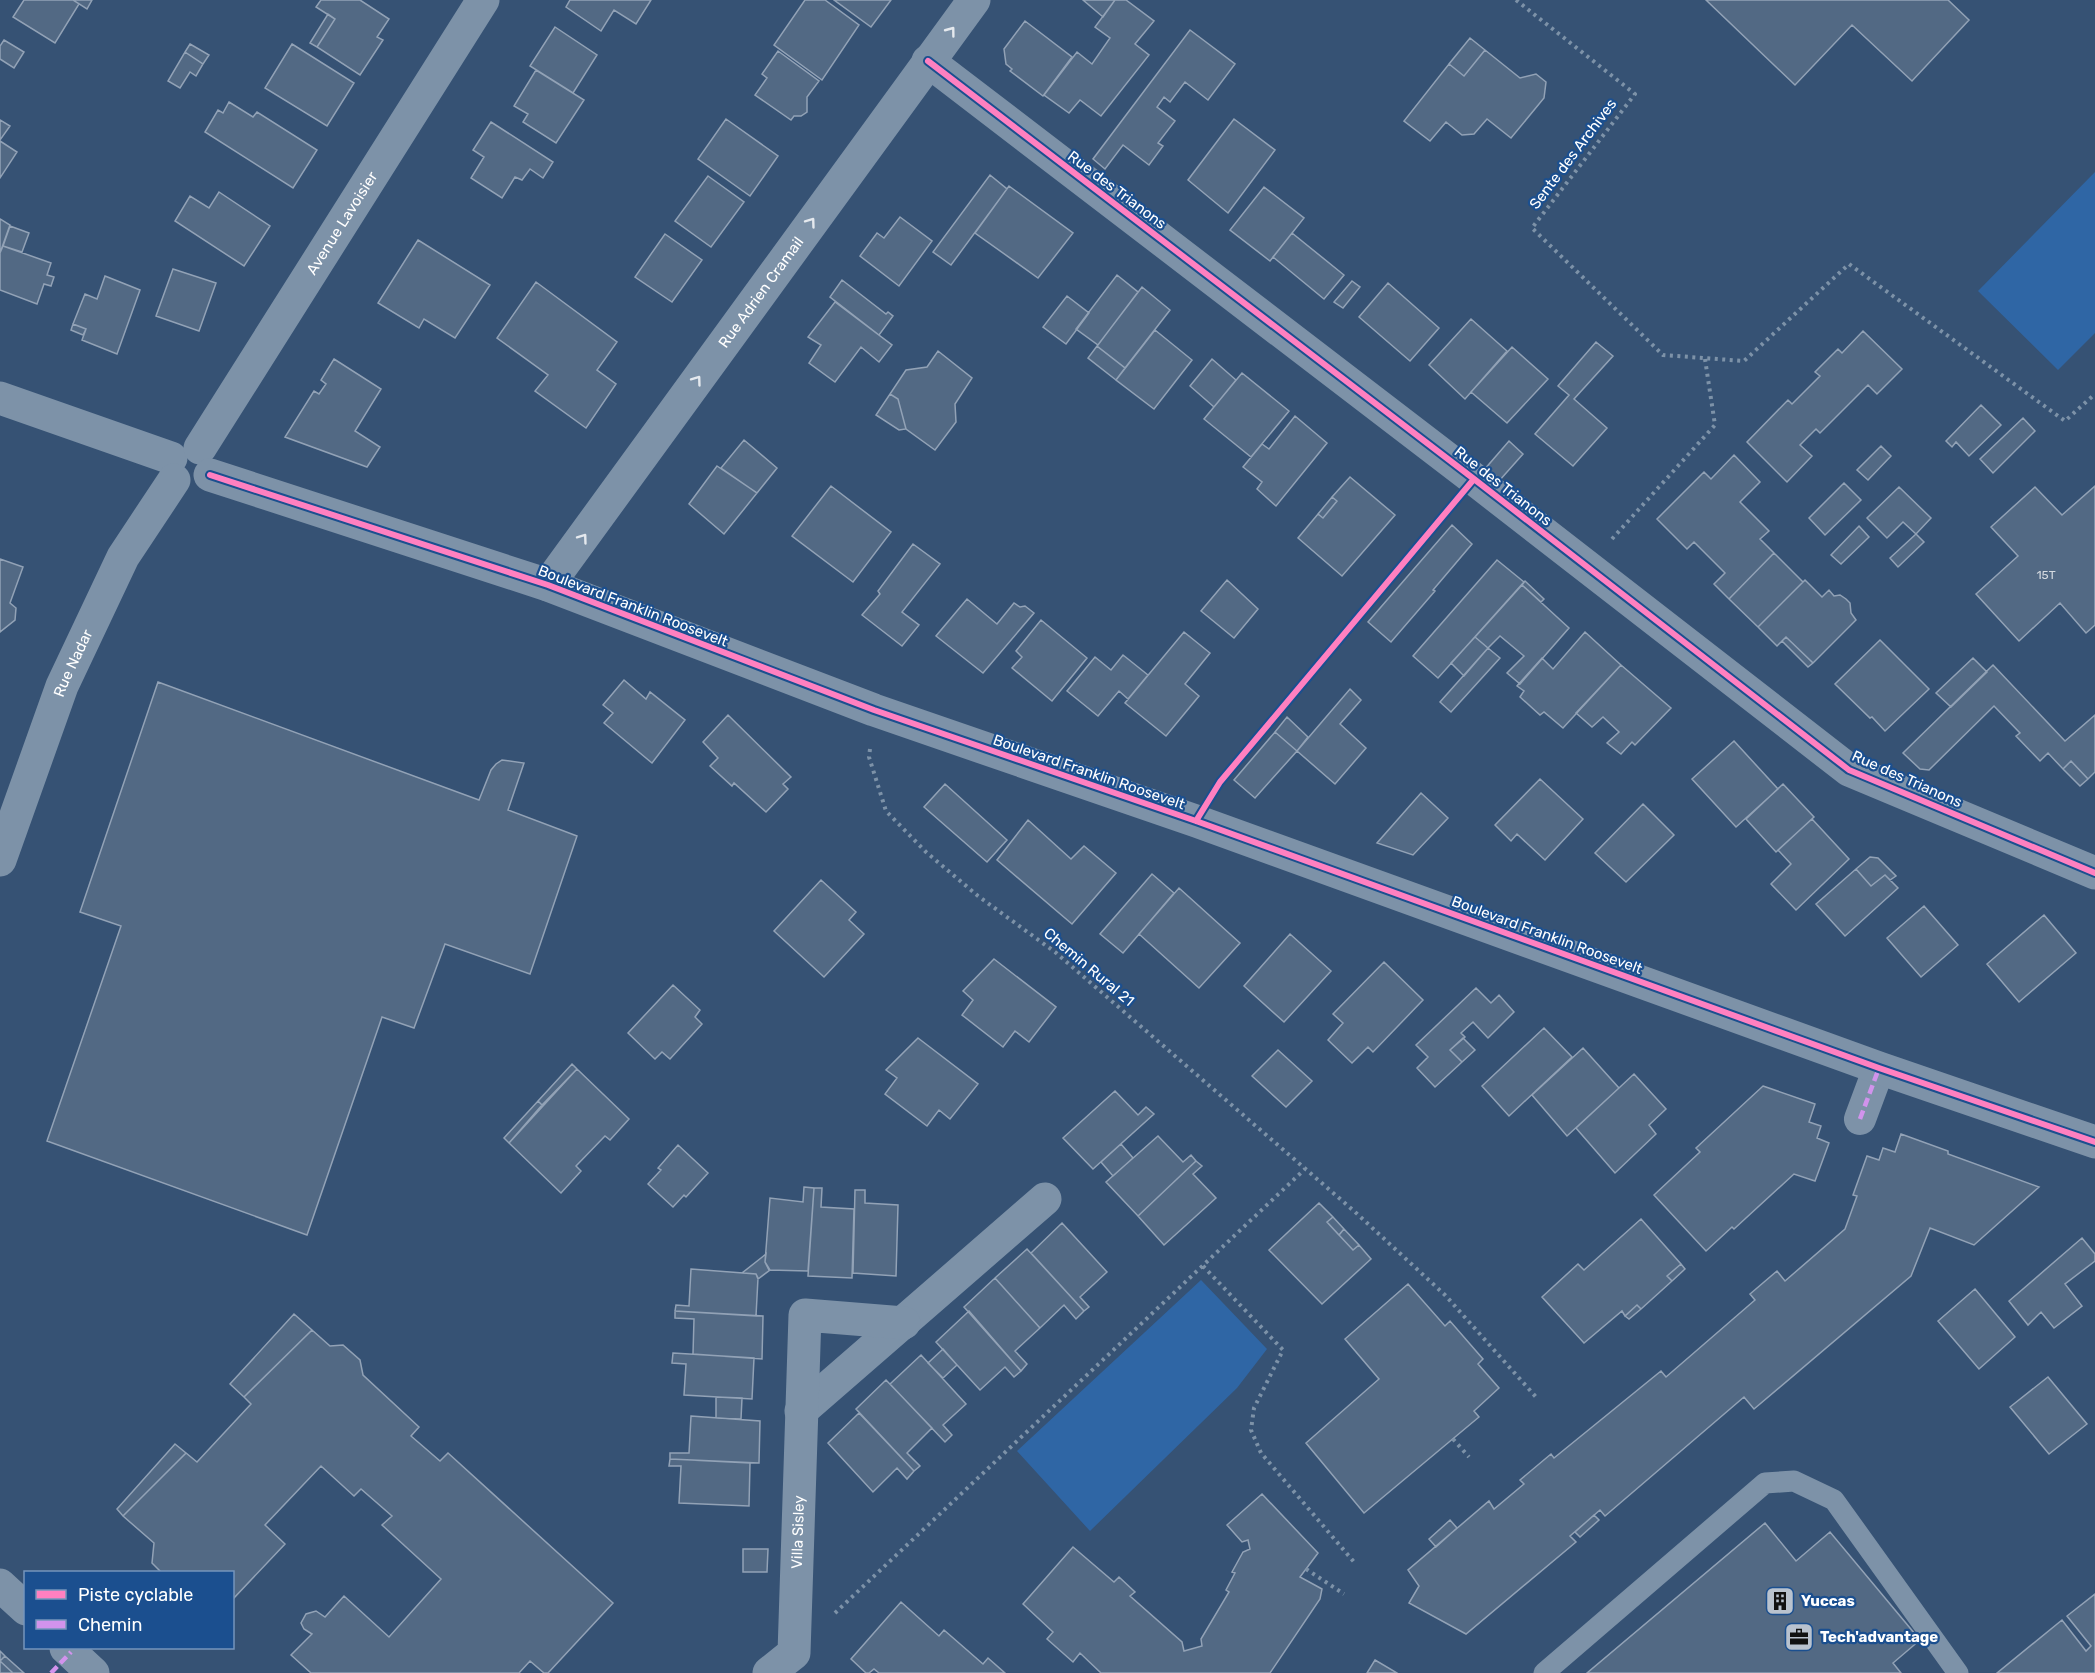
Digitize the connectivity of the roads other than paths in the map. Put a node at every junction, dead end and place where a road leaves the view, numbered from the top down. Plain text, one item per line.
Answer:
1 (483, 0) edge
2 (974, 0) edge
3 (928, 61) junction
4 (0, 398) edge
5 (189, 465) junction
6 (548, 585) junction
7 (0, 860) edge
8 (2095, 873) edge
9 (1879, 1068) junction
10 (1860, 1119) dead end
11 (2095, 1142) edge
12 (1045, 1199) dead end
13 (904, 1323) junction
14 (801, 1411) junction
15 (0, 1585) edge
16 (24, 1607) edge
17 (68, 1649) edge
18 (93, 1673) edge
19 (769, 1673) edge
20 (1544, 1673) edge
21 (1958, 1673) edge

1 - 5 street, Avenue Lavoisier
3 -> 2 street, Rue Adrien Cramail
6 -> 3 street, Rue Adrien Cramail
3 - 8 street, Rue des Trianons
4 - 5 street, Boulevard Franklin Roosevelt
5 - 6 street, Boulevard Franklin Roosevelt
5 - 7 street, Rue Nadar
6 - 9 street, Boulevard Franklin Roosevelt
9 - 10 street
9 - 11 street, Boulevard Franklin Roosevelt
12 - 13 street
13 - 14 street
13 - 14 street, Villa Sisley
14 - 19 street, Villa Sisley
15 - 16 street
17 - 18 street
20 - 21 lane

